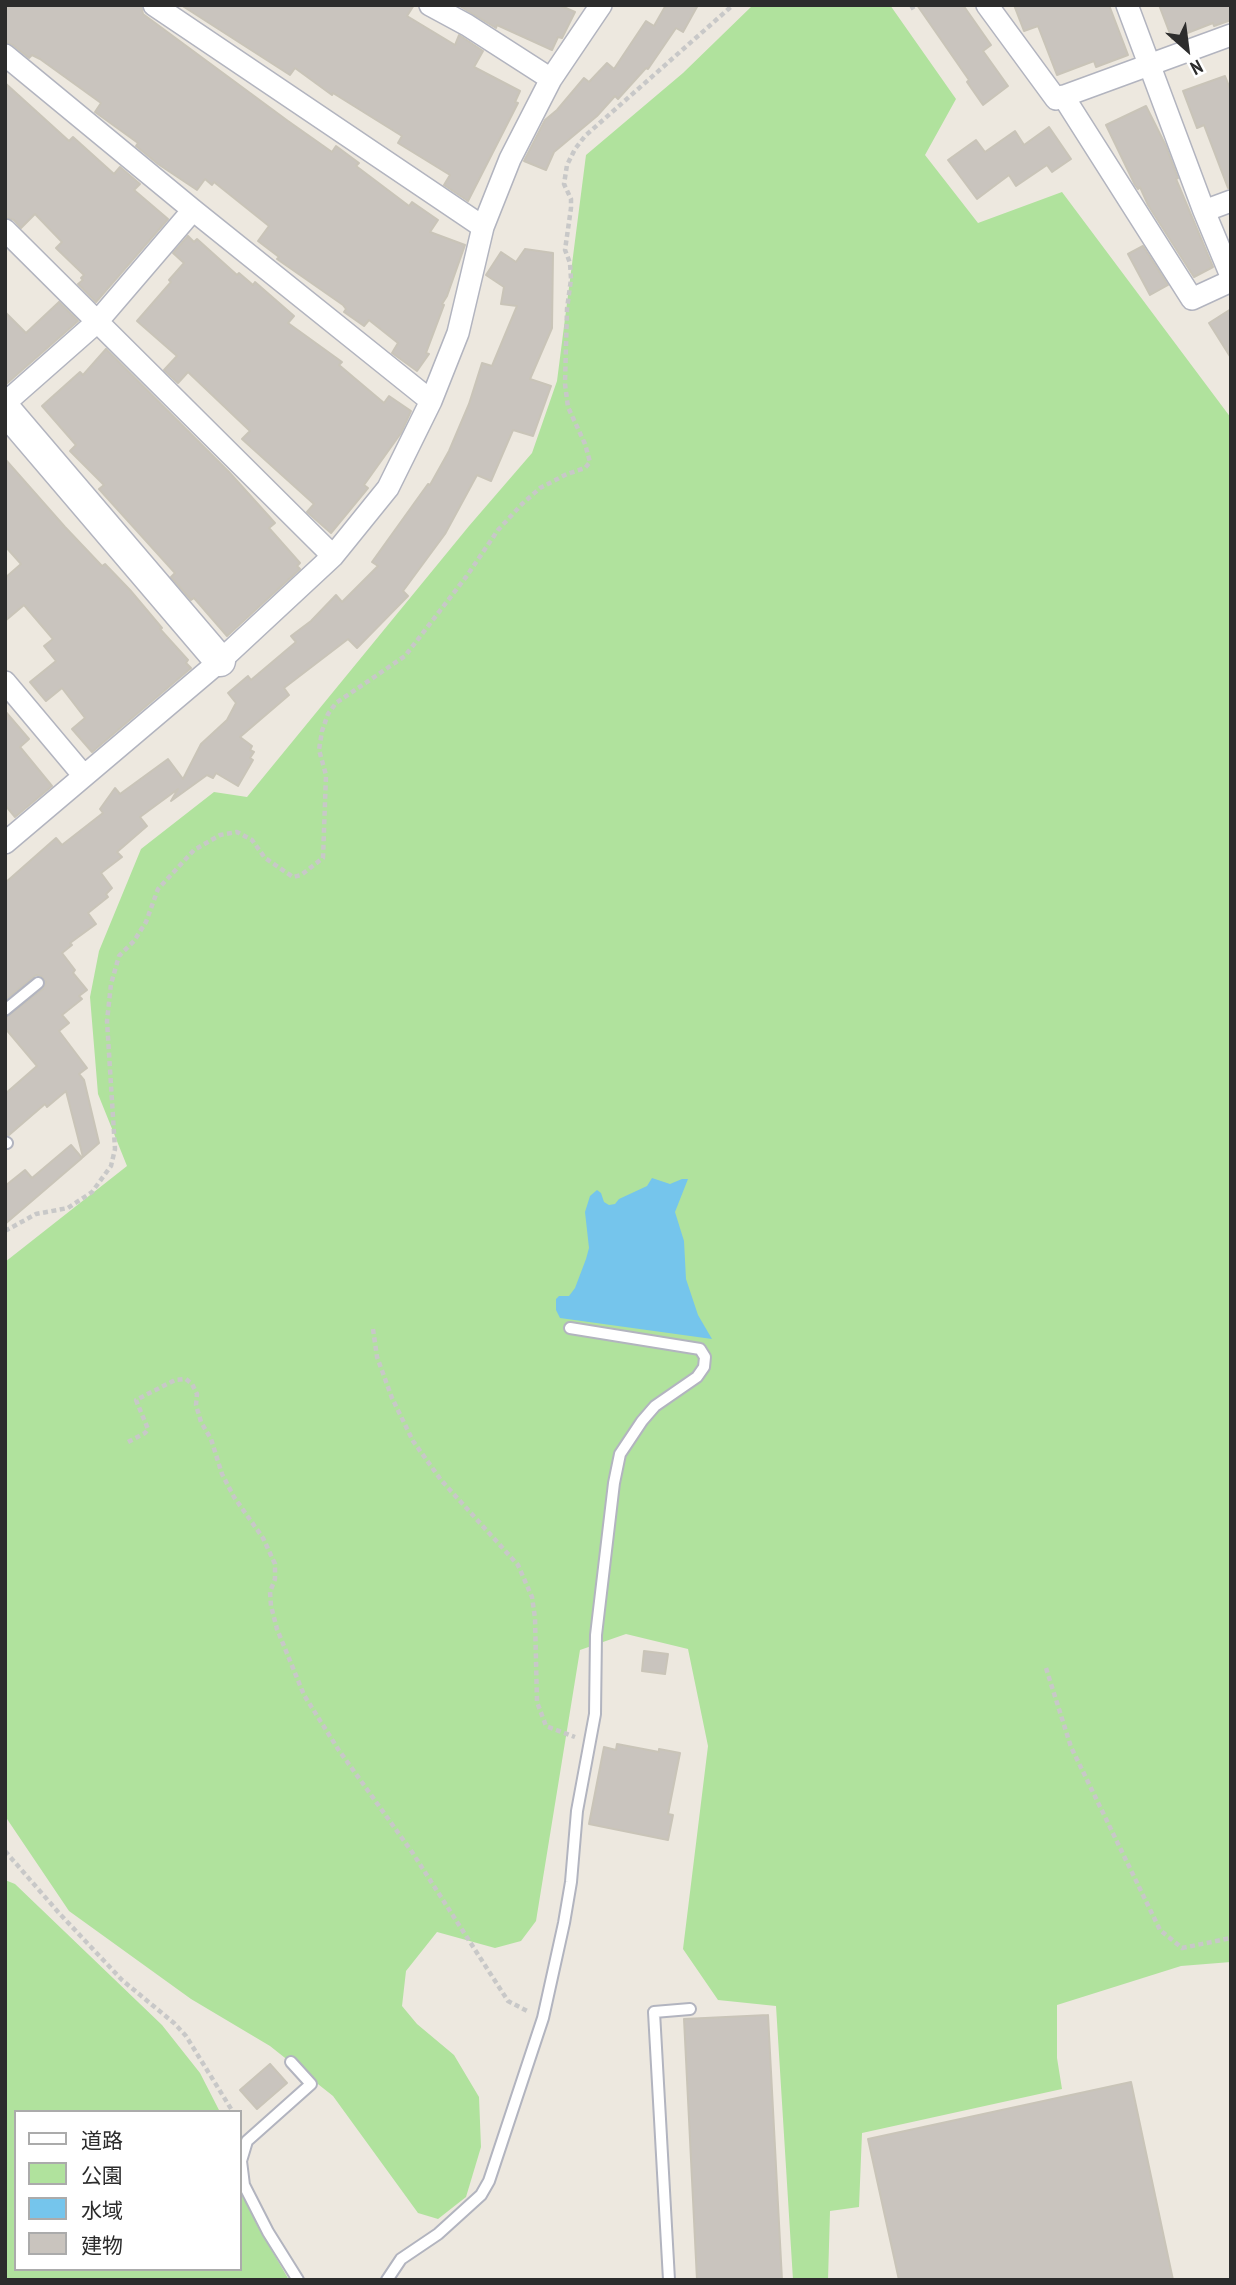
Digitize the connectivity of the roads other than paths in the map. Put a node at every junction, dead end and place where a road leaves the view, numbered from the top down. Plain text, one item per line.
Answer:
1 (153, 5) edge
2 (430, 5) edge
3 (601, 5) edge
4 (987, 5) edge
5 (1128, 5) edge
6 (1231, 34) edge
7 (5, 55) edge
8 (1149, 66) junction
9 (551, 79) junction
10 (1063, 96) junction
11 (1231, 201) edge
12 (193, 211) junction
13 (1204, 211) junction
14 (484, 227) junction
15 (5, 230) edge
16 (1231, 278) edge
17 (97, 322) junction
18 (431, 401) junction
19 (5, 403) edge
20 (5, 409) edge
21 (333, 556) junction
22 (220, 662) junction
23 (5, 682) edge
24 (84, 776) junction
25 (5, 843) edge
26 (38, 983) dead end
27 (5, 1010) edge
28 (570, 1328) dead end
29 (690, 2009) dead end
30 (291, 2062) dead end
31 (242, 2158) edge
32 (242, 2169) edge
33 (298, 2280) edge
34 (387, 2280) edge
35 (669, 2280) edge

1 - 14 street
2 - 9 street
3 - 9 street
4 - 10 street
5 - 8 street
6 - 8 street
7 - 12 street
8 - 10 street
8 - 13 street
9 - 14 street
10 - 16 street
11 - 13 street
12 - 17 street
12 - 18 street
13 - 16 street
14 - 18 street
15 - 17 street
17 - 19 street
17 - 21 street
18 - 21 street
20 - 22 street
21 - 22 street
22 - 24 street
23 - 24 street
24 - 25 street
26 - 27 lane
28 - 34 lane
29 - 35 lane
30 - 31 lane
32 - 33 lane

